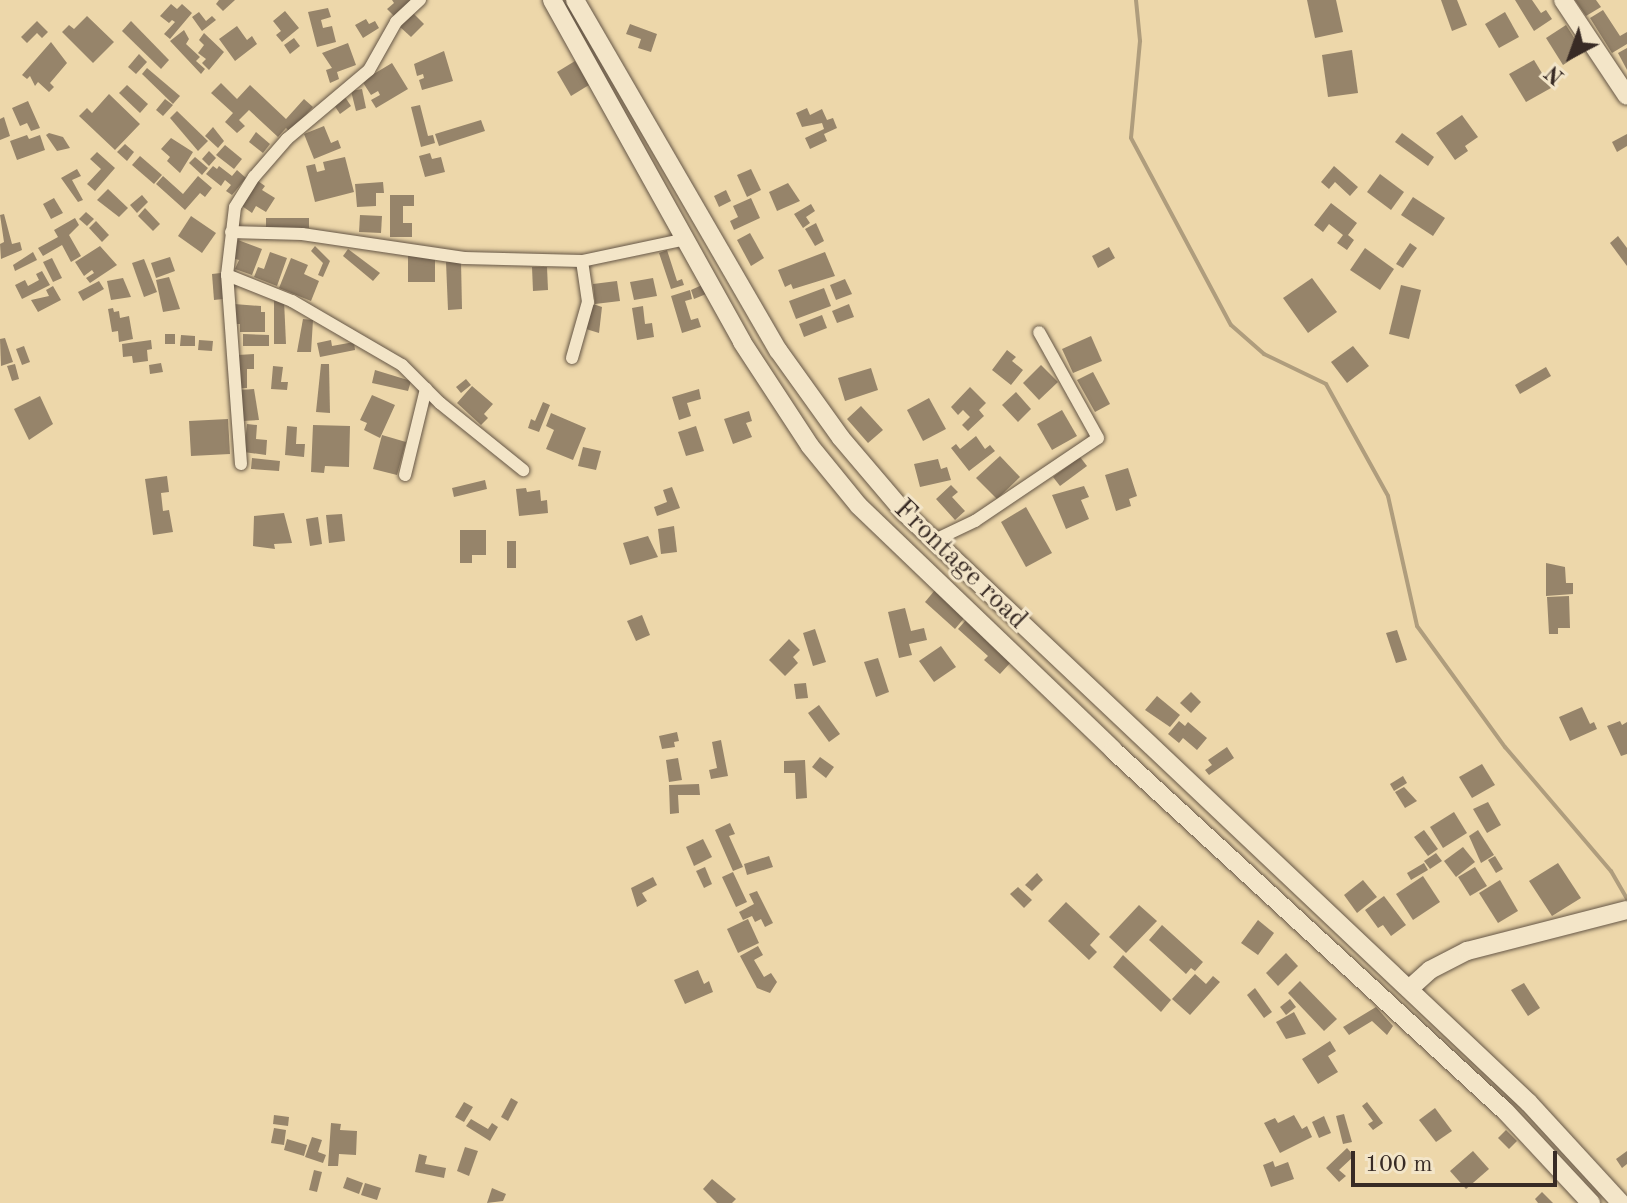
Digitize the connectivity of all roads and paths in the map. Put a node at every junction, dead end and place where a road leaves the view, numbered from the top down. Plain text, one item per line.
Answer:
1 (420, 0) edge
2 (552, 0) edge
3 (575, 0) edge
4 (1563, 0) edge
5 (1627, 96) edge
6 (231, 232) junction
7 (686, 239) junction
8 (582, 261) junction
9 (227, 275) junction
10 (1039, 332) dead end
11 (572, 358) dead end
12 (426, 389) junction
13 (241, 464) dead end
14 (523, 470) dead end
15 (405, 475) dead end
16 (904, 512) junction
17 (884, 532) junction
18 (933, 541) junction
19 (1622, 911) edge
20 (1409, 989) junction
21 (1591, 1203) edge
22 (1621, 1203) edge

1 - 6 street
2 - 7 main road, Frontage road
3 - 16 main road
4 - 5 main road
6 - 8 street
6 - 9 street
7 - 8 street
7 - 17 main road, Frontage road
8 - 11 street
9 - 12 street
9 - 13 street
10 - 18 street
12 - 14 street
12 - 15 street
16 - 17 main road
16 - 18 main road
17 - 21 main road, Frontage road
18 - 20 main road
19 - 20 main road
20 - 22 main road

